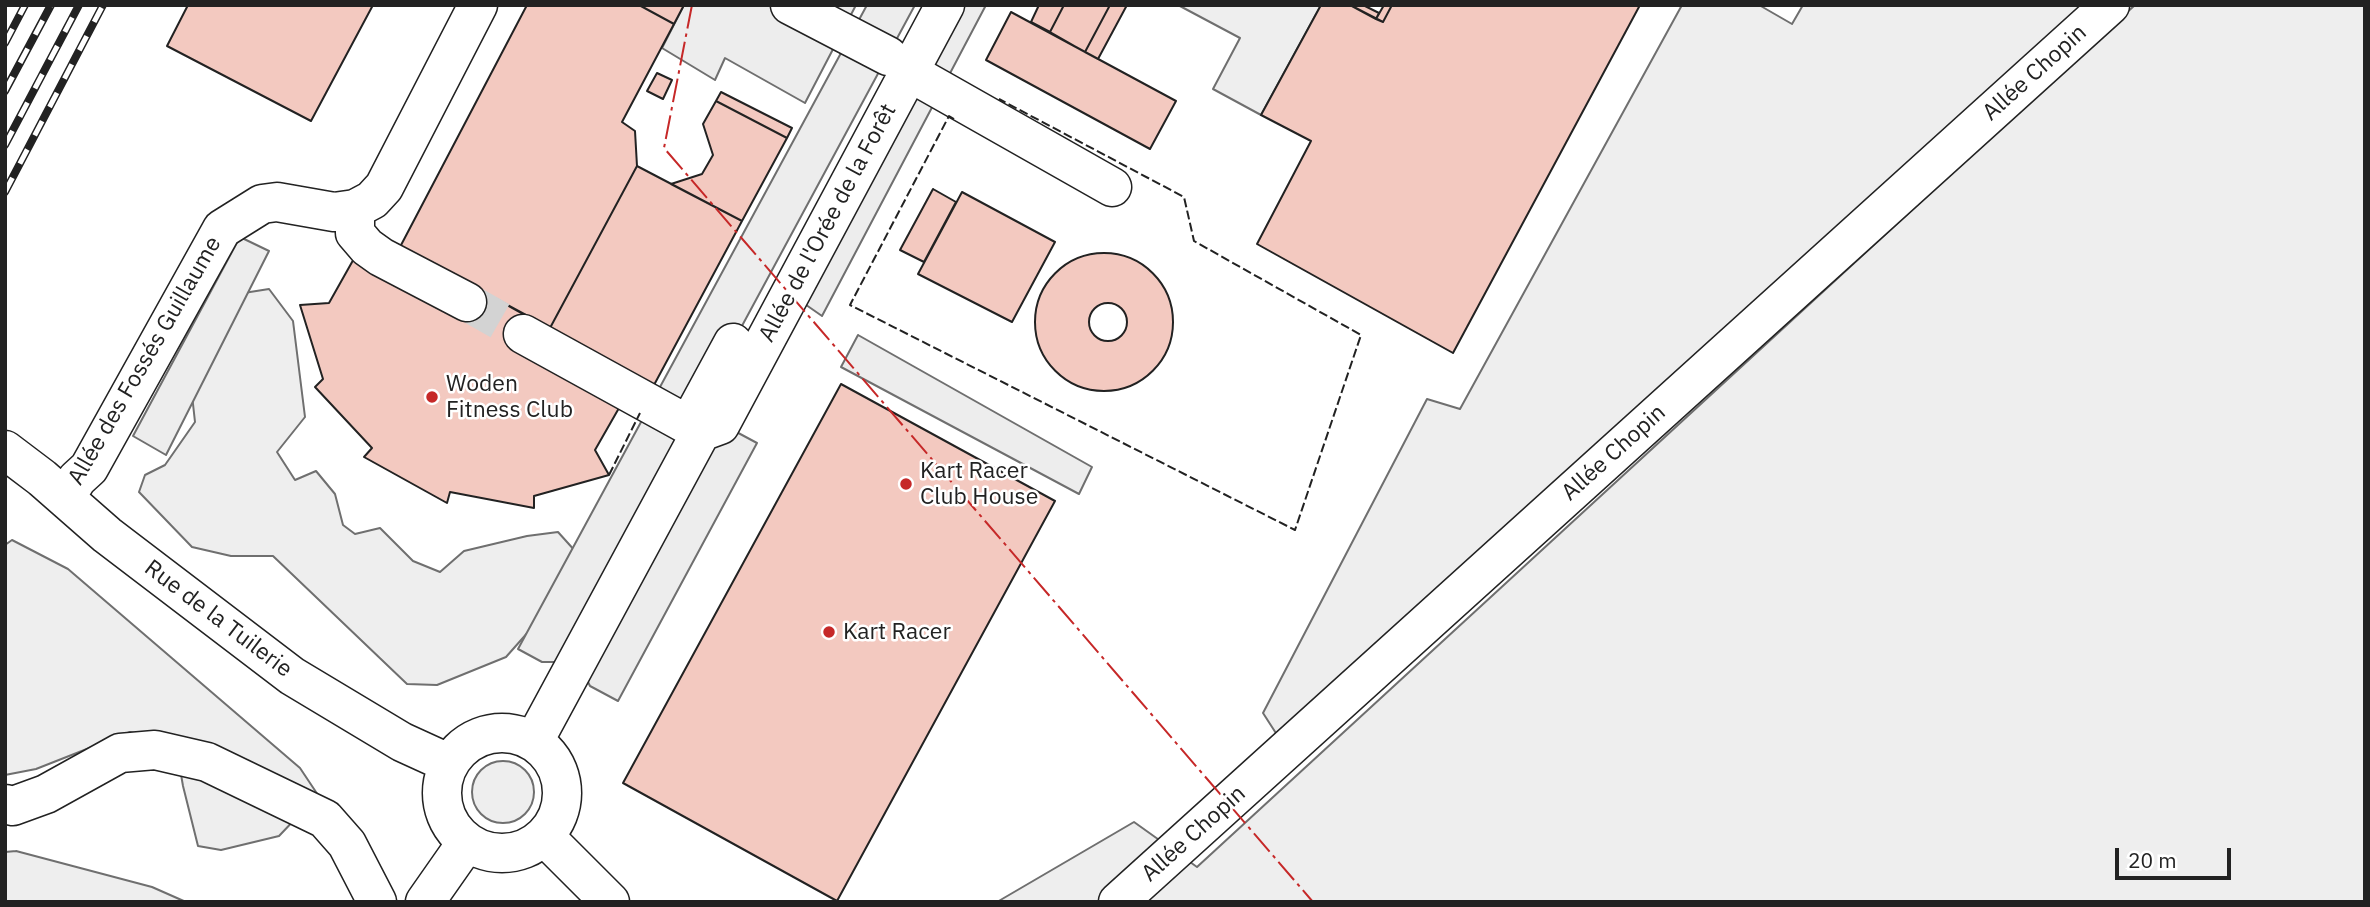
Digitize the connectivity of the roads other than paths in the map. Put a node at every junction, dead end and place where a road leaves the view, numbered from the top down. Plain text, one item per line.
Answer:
1 (478, 5) edge
2 (790, 5) edge
3 (916, 5) edge
4 (945, 5) edge
5 (2110, 5) edge
6 (899, 64) junction
7 (1112, 187) dead end
8 (355, 209) junction
9 (467, 302) tunnel mouth
10 (523, 334) tunnel mouth
11 (702, 432) junction
12 (5, 450) edge
13 (54, 488) junction
14 (534, 741) junction
15 (448, 763) junction
16 (5, 804) edge
17 (544, 836) junction
18 (467, 842) junction
19 (377, 902) edge
20 (425, 902) edge
21 (610, 902) edge
22 (1118, 902) edge

1 - 8 street
2 - 6 street
3 - 6 street, Allée de l'Orée de la Forêt
4 - 6 street, Allée de l'Orée de la Forêt
5 - 22 street, Allée Chopin
6 - 7 street
6 - 11 street, Allée de l'Orée de la Forêt
8 - 9 street
8 - 13 street, Allée des Fossés Guillaume
10 - 11 street
11 - 14 street, Allée de l'Orée de la Forêt
12 - 13 street, Rue de la Tuilerie
13 - 15 street, Rue de la Tuilerie
14 - 15 street
14 - 17 street
15 - 18 street
16 - 19 street
17 - 18 street
17 - 21 street
18 - 20 street

